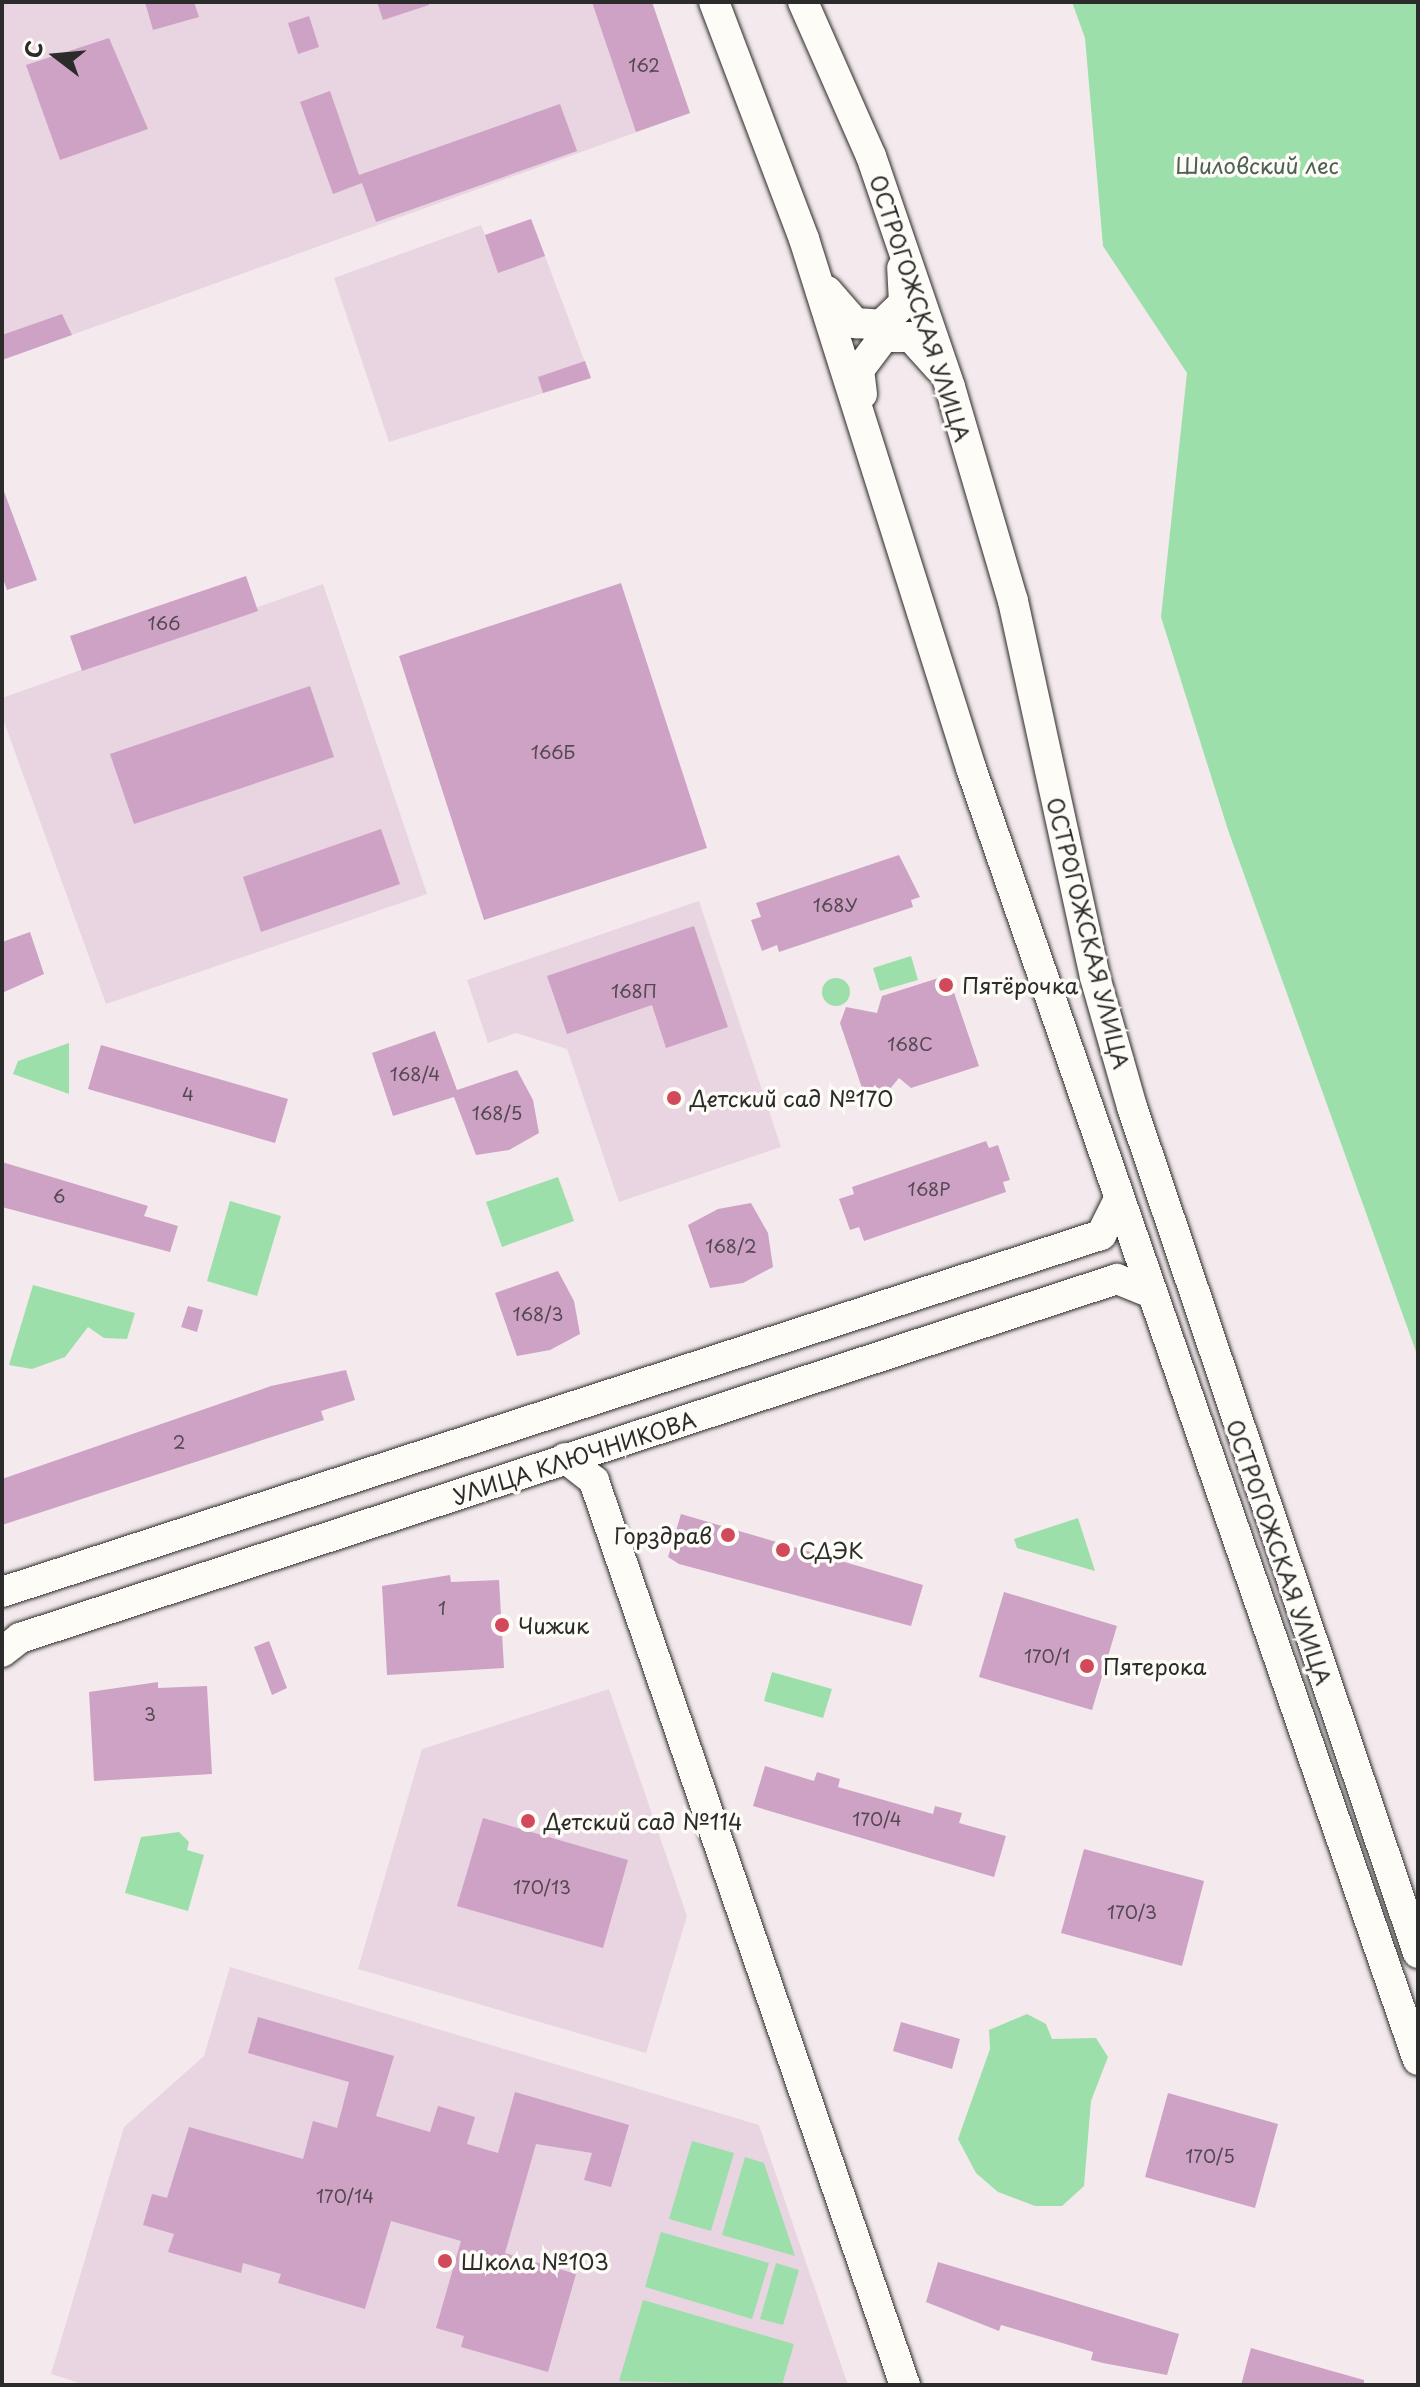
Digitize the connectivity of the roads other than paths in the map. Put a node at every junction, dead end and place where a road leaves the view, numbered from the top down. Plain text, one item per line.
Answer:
1 (714, 2) edge
2 (803, 2) edge
3 (900, 236) junction
4 (812, 265) junction
5 (950, 387) junction
6 (867, 424) junction
7 (1119, 1199) junction
8 (1149, 1292) junction
9 (607, 1445) junction
10 (565, 1458) junction
11 (594, 1481) junction
12 (2, 1592) edge
13 (2, 1652) edge
14 (1418, 1953) edge
15 (1418, 2060) edge
16 (905, 2385) edge

1 - 4 street
2 - 3 street, ОСТРОГОЖСКАЯ УЛИЦА
3 - 4 street
3 - 5 street, ОСТРОГОЖСКАЯ УЛИЦА
4 - 6 street
5 - 6 street
5 - 14 street, ОСТРОГОЖСКАЯ УЛИЦА
6 - 7 street
7 - 8 street
7 - 12 street, УЛИЦА КЛЮЧНИКОВА
8 - 9 street, УЛИЦА КЛЮЧНИКОВА
8 - 15 street
9 - 10 street, УЛИЦА КЛЮЧНИКОВА
9 - 11 street
10 - 11 street
10 - 13 street, УЛИЦА КЛЮЧНИКОВА
11 - 16 street

